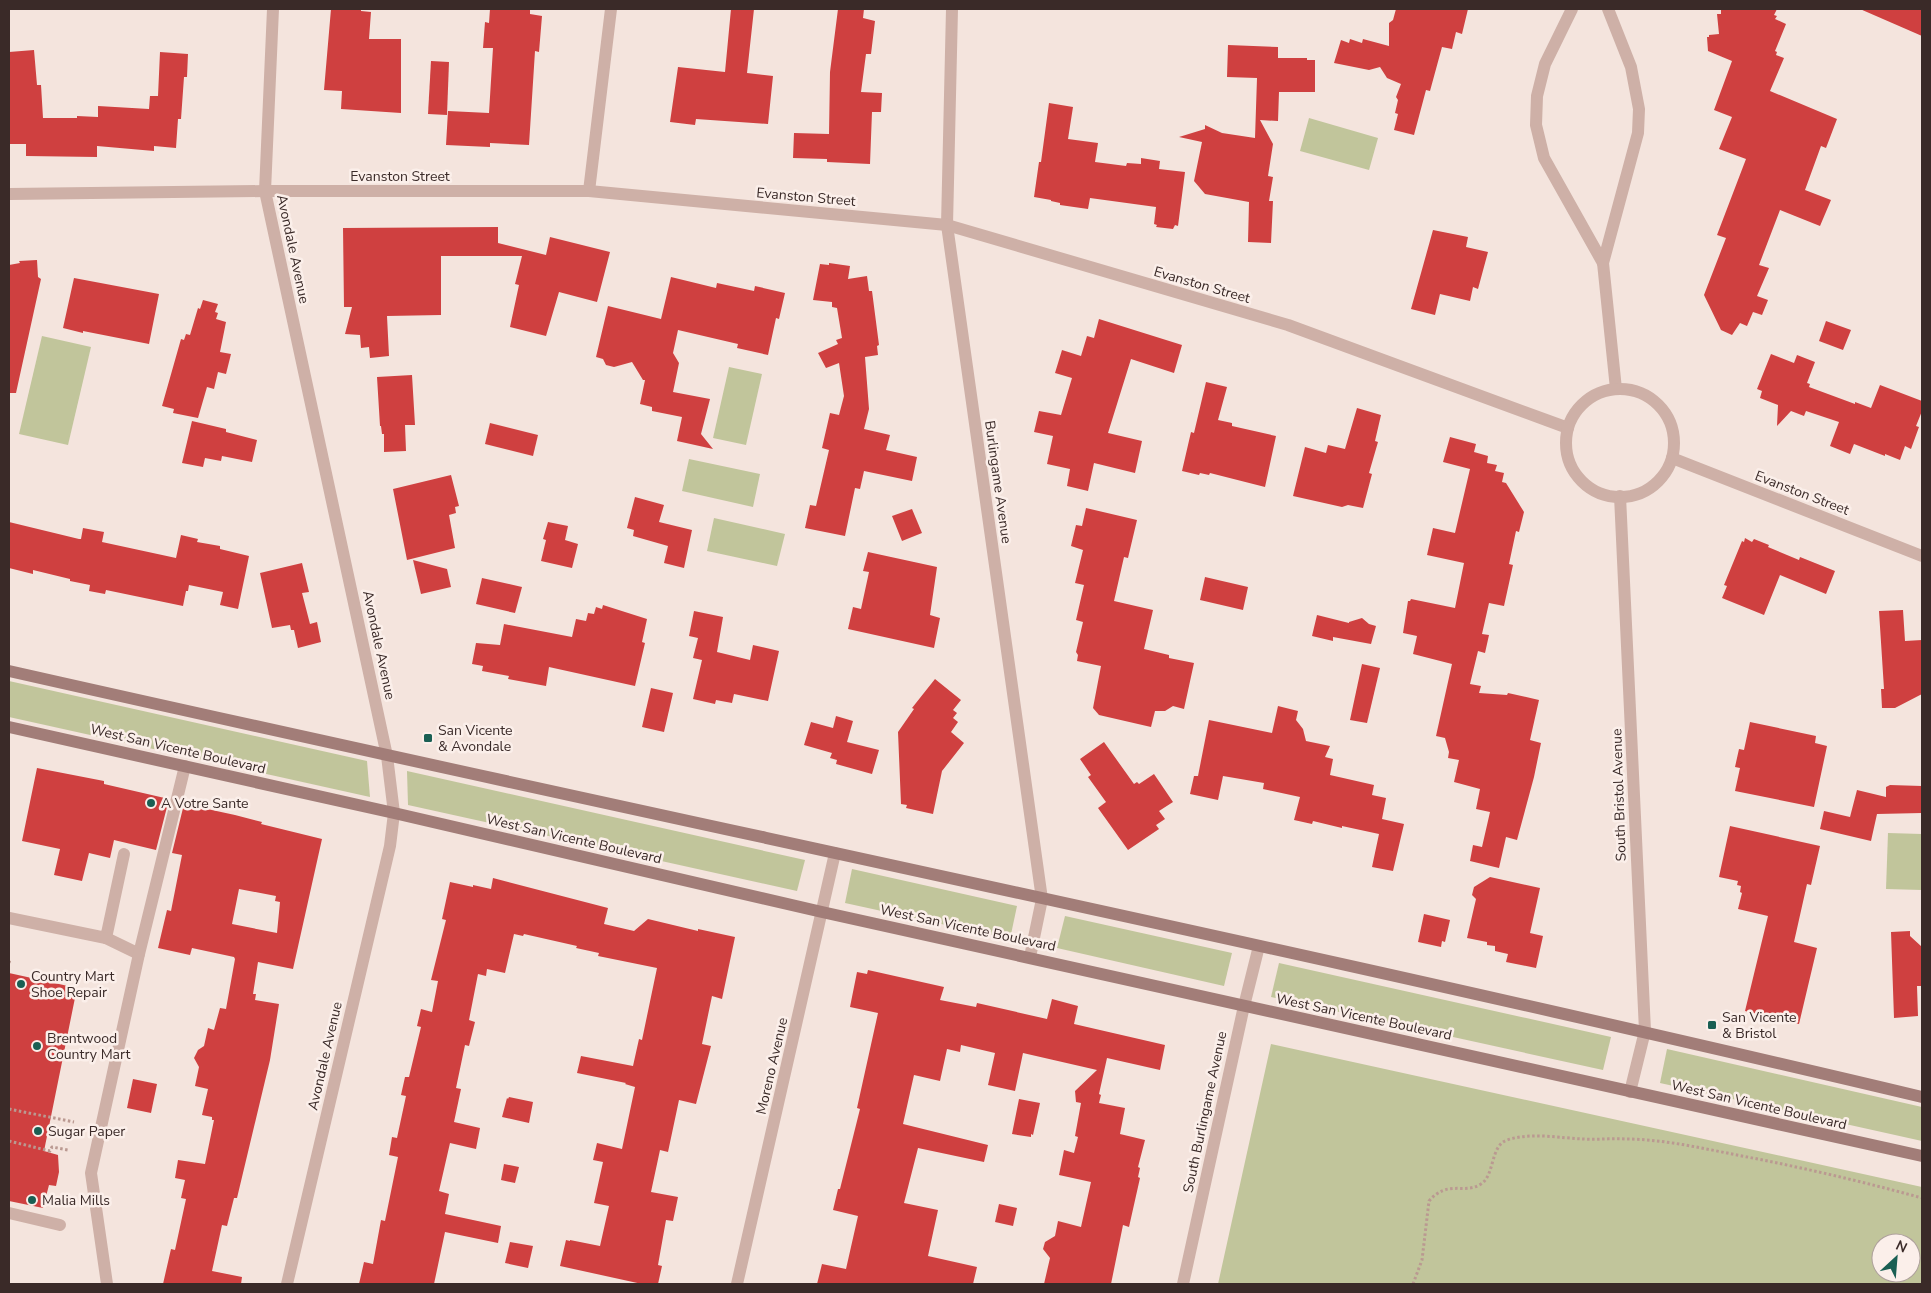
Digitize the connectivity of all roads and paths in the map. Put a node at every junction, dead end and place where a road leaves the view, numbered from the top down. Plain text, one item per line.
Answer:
1 (273, 9) edge
2 (611, 9) edge
3 (952, 9) edge
4 (1572, 9) edge
5 (1608, 9) edge
6 (266, 191) junction
7 (589, 191) junction
8 (9, 194) edge
9 (947, 225) junction
10 (1603, 263) junction
11 (1616, 389) junction
12 (1568, 428) junction
13 (1672, 458) junction
14 (1620, 496) junction
15 (1922, 556) edge
16 (9, 671) edge
17 (9, 727) edge
18 (387, 756) junction
19 (185, 766) junction
20 (394, 813) junction
21 (835, 853) junction
22 (124, 854) dead end
23 (1042, 899) junction
24 (822, 912) junction
25 (9, 918) edge
26 (106, 938) junction
27 (1259, 946) junction
28 (138, 957) junction
29 (1030, 957) junction
30 (1244, 1006) junction
31 (1644, 1031) junction
32 (1630, 1092) junction
33 (1922, 1096) edge
34 (9, 1110) edge
35 (74, 1122) dead end
36 (9, 1141) edge
37 (68, 1150) dead end
38 (1922, 1156) edge
39 (1922, 1198) edge
40 (9, 1214) edge
41 (60, 1225) dead end
42 (107, 1284) edge
43 (288, 1284) edge
44 (737, 1284) edge
45 (1183, 1284) edge
46 (1413, 1284) edge

1 - 6 street, Avondale Avenue
2 - 7 street
3 - 9 street, Burlingame Avenue
4 - 10 street
5 - 10 street
6 - 7 street, Evanston Street
6 - 8 street, Evanston Street
6 - 18 street, Avondale Avenue
7 - 9 street, Evanston Street
9 - 12 street, Evanston Street
9 - 23 street, Burlingame Avenue
10 - 11 street
11 - 12 street
11 - 13 street
12 - 14 street
13 - 14 street
13 - 15 street, Evanston Street
14 - 31 street, South Bristol Avenue
16 - 18 main road
17 - 19 main road, West San Vicente Boulevard
18 - 20 street, Avondale Avenue
18 - 21 main road
19 - 20 main road, West San Vicente Boulevard
19 - 28 street
20 - 24 main road, West San Vicente Boulevard
20 - 43 street, Avondale Avenue
21 - 23 main road
21 - 24 street, Moreno Avenue
22 - 26 street
23 - 27 main road
23 - 29 street, Burlingame Avenue
24 - 29 main road, West San Vicente Boulevard
24 - 44 street, Moreno Avenue
25 - 26 street
26 - 28 street
27 - 30 street, South Burlingame Avenue
27 - 31 main road
28 - 42 street
29 - 30 main road, West San Vicente Boulevard
30 - 32 main road, West San Vicente Boulevard
30 - 45 street, South Burlingame Avenue
31 - 32 street, South Bristol Avenue
31 - 33 main road
32 - 38 main road, West San Vicente Boulevard
34 - 35 path
36 - 37 path
39 - 46 path
40 - 41 street

